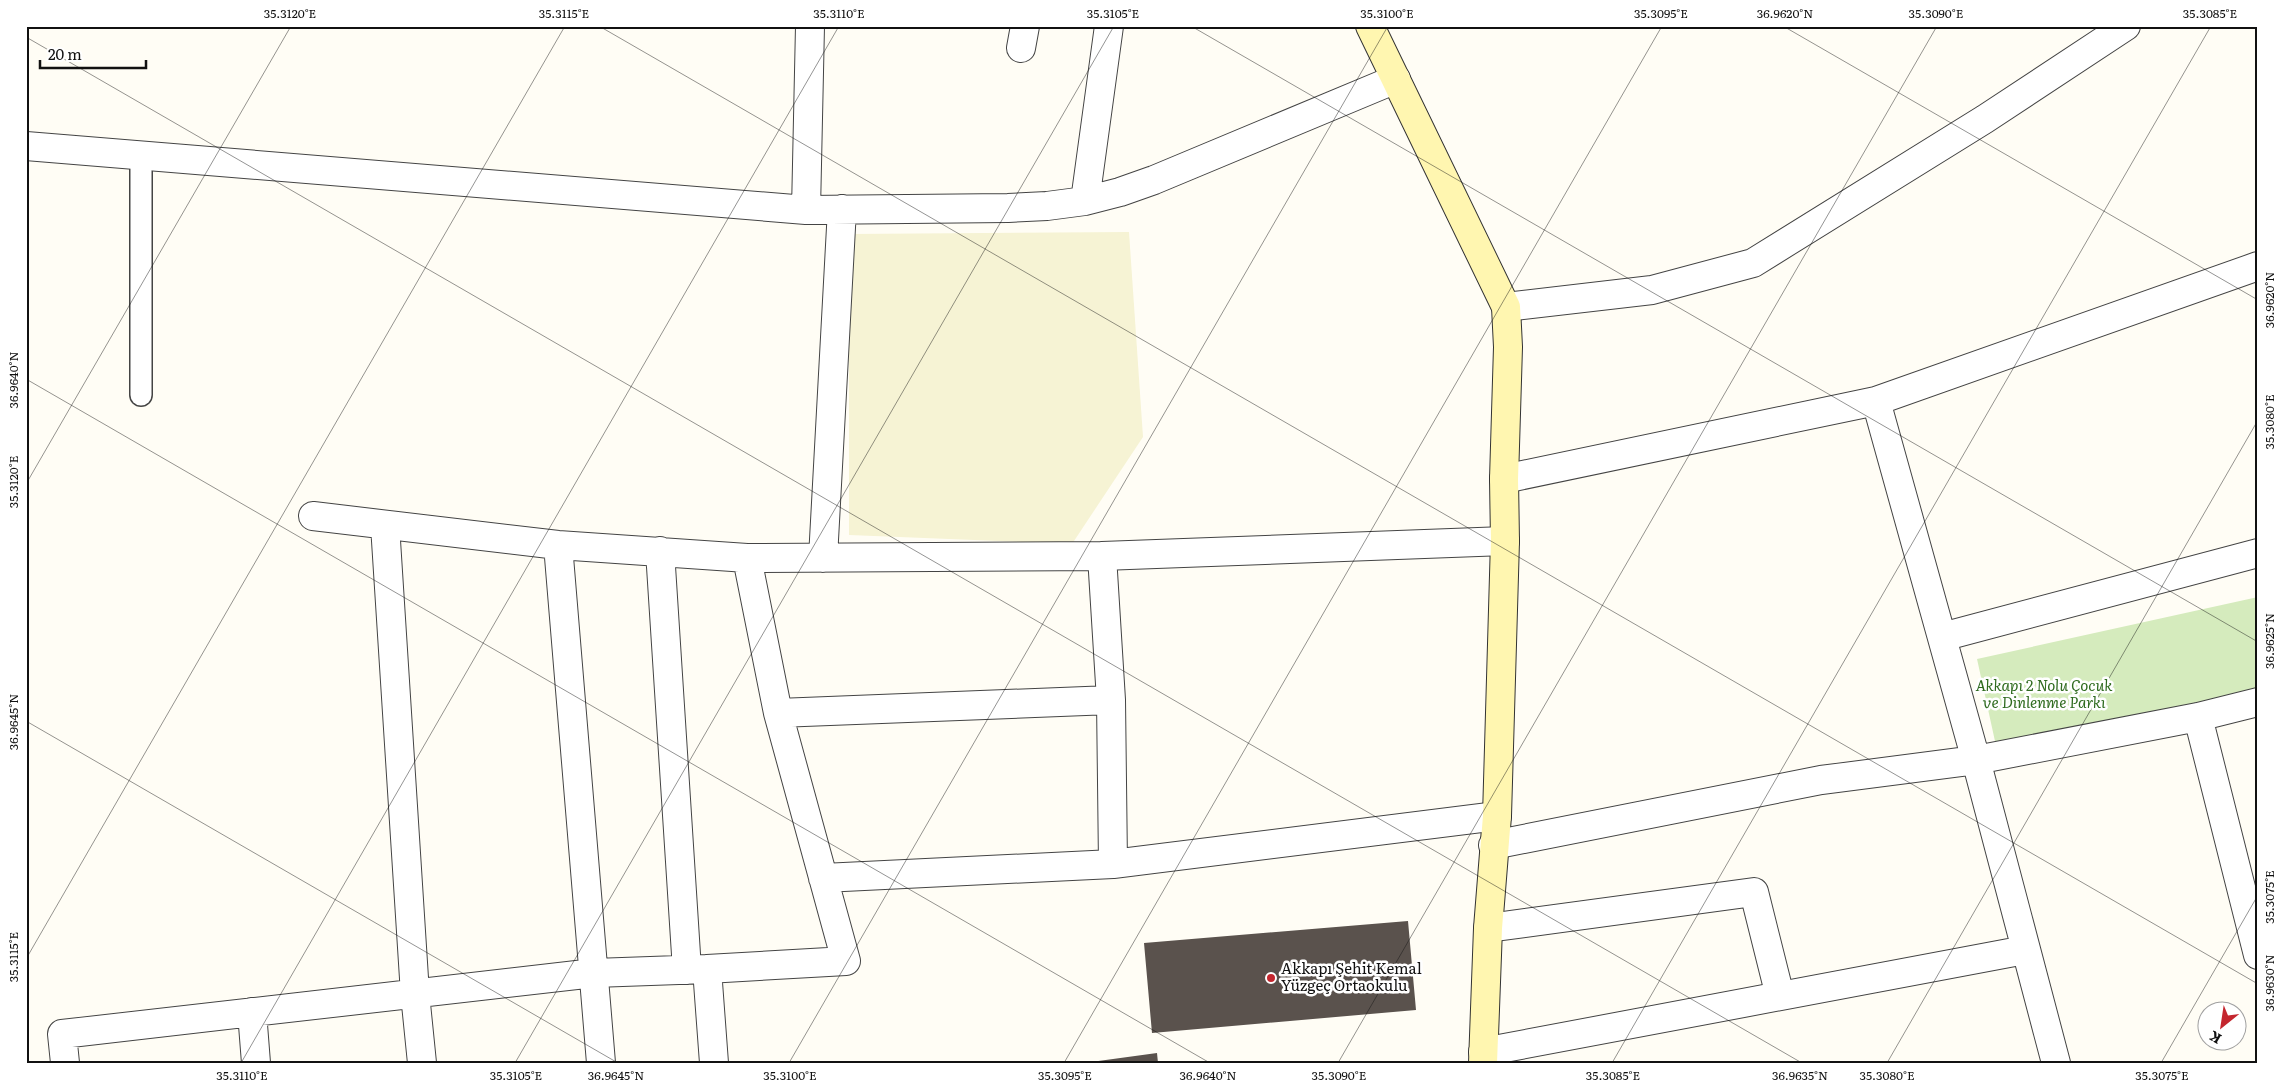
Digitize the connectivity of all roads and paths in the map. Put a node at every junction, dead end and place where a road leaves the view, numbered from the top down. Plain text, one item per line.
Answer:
1 (810, 26) edge
2 (1110, 26) edge
3 (1370, 26) edge
4 (2126, 26) edge
5 (1396, 79) junction
6 (26, 146) edge
7 (141, 157) junction
8 (1085, 201) junction
9 (806, 210) junction
10 (842, 210) junction
11 (2258, 266) edge
12 (1506, 306) junction
13 (141, 395) dead end
14 (1876, 401) junction
15 (1504, 478) junction
16 (313, 516) dead end
17 (385, 525) junction
18 (1505, 541) junction
19 (558, 545) junction
20 (660, 551) junction
21 (2258, 553) edge
22 (1102, 556) junction
23 (747, 558) junction
24 (823, 558) junction
25 (1942, 637) junction
26 (1111, 700) junction
27 (2258, 702) edge
28 (778, 713) junction
29 (2198, 717) junction
30 (1976, 760) junction
31 (1497, 816) junction
32 (1494, 845) junction
33 (1113, 864) junction
34 (823, 878) junction
35 (1488, 928) junction
36 (2025, 950) junction
37 (2258, 955) edge
38 (697, 970) junction
39 (594, 973) junction
40 (415, 994) junction
41 (1780, 996) junction
42 (252, 1012) junction
43 (1483, 1058) edge
44 (65, 1063) edge
45 (256, 1063) edge
46 (422, 1063) edge
47 (601, 1063) edge
48 (714, 1063) edge
49 (2056, 1063) edge

1 - 9 street
2 - 8 street
3 - 5 street
4 - 12 street
5 - 8 street
5 - 12 street
6 - 7 street
7 - 9 street
7 - 13 lane
8 - 10 street
9 - 10 street
10 - 24 street
11 - 14 street
12 - 15 street
14 - 15 street
14 - 25 street
15 - 18 street
16 - 17 street
17 - 19 street
17 - 40 street
18 - 22 street
18 - 31 street
19 - 20 street
19 - 39 street
20 - 23 street
20 - 38 street
21 - 25 street
22 - 24 street
22 - 26 street
23 - 24 street
23 - 28 street
25 - 30 street
26 - 28 street
26 - 33 street
27 - 29 street
28 - 34 street
29 - 30 street
29 - 37 street
30 - 32 street
30 - 36 street
31 - 32 street
31 - 33 street
32 - 35 street
33 - 34 street
34 - 38 street
35 - 41 street
35 - 43 street
36 - 41 street
36 - 49 street
38 - 39 street
38 - 48 street
39 - 40 street
39 - 47 street
40 - 42 street
40 - 46 street
41 - 43 street
42 - 44 street
42 - 45 street

